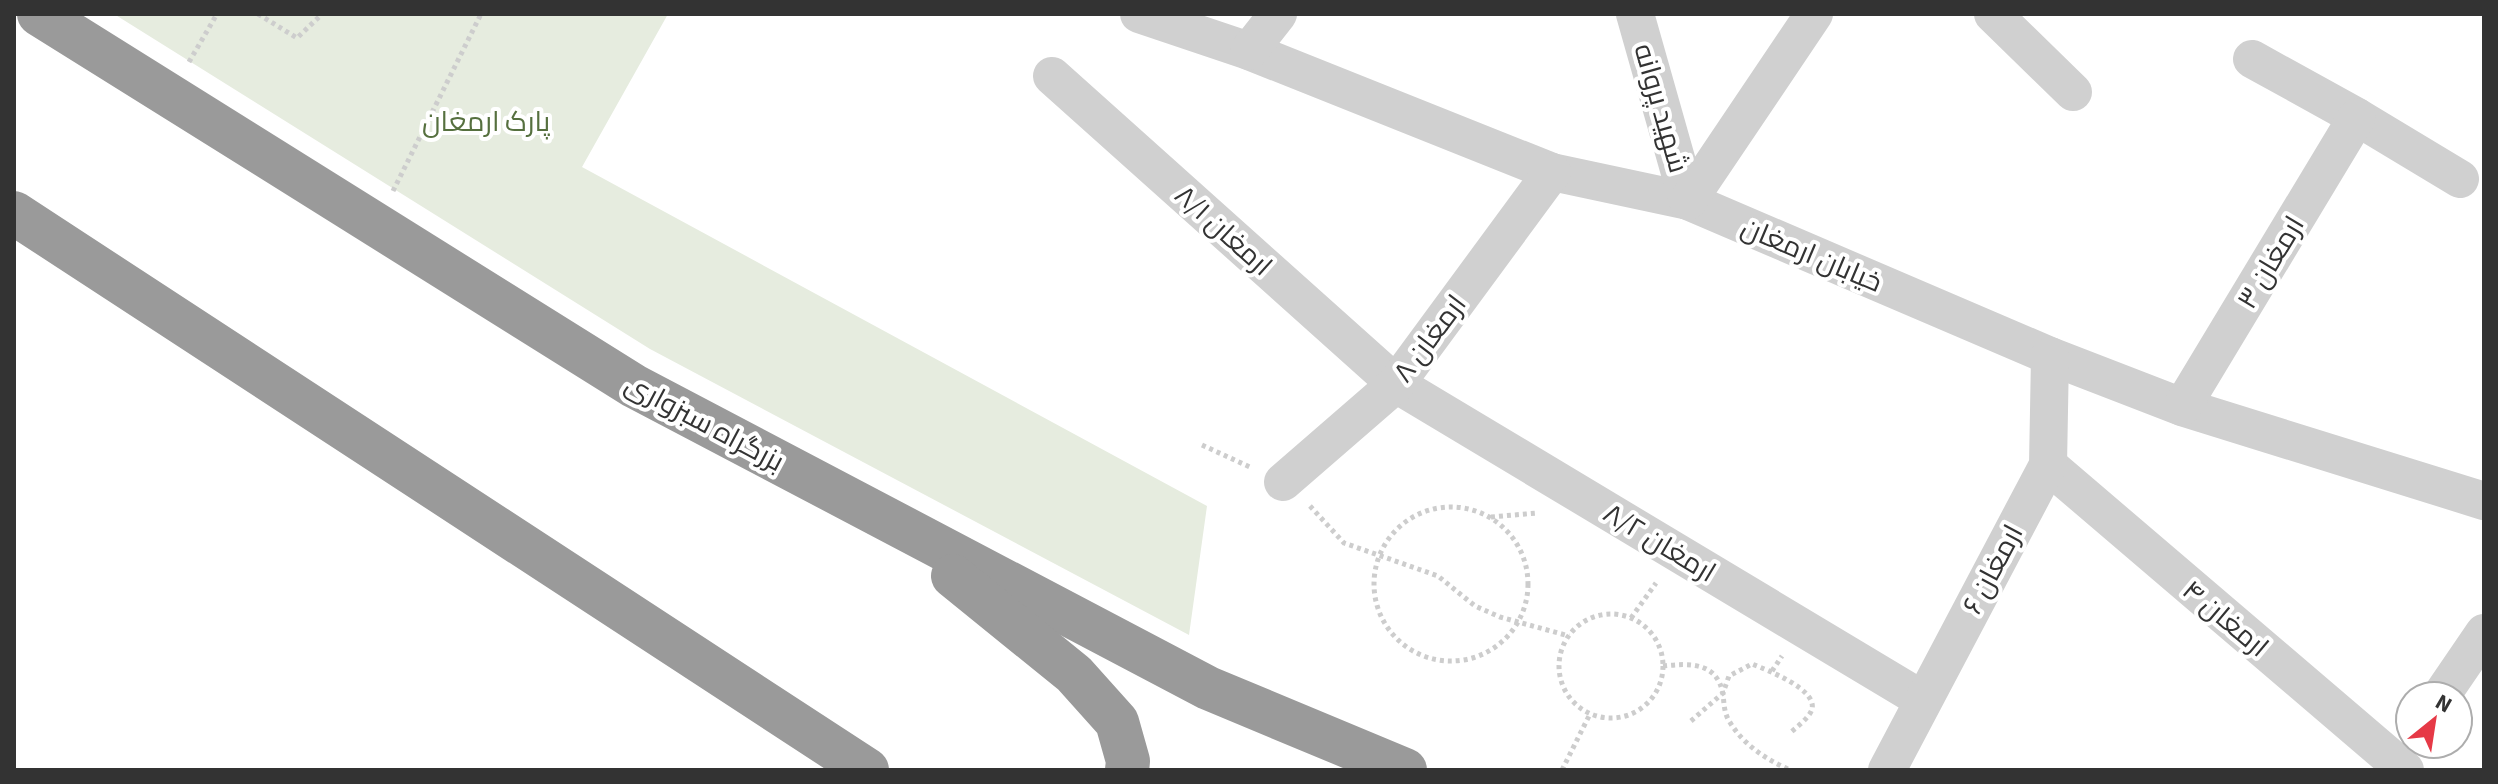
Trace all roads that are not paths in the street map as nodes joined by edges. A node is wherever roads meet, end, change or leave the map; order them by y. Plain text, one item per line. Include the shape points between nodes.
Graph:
1 (39, 14) edge
2 (1139, 14) edge
3 (1278, 14) edge
4 (1635, 14) edge
5 (1814, 14) edge
6 (1993, 14) edge
7 (1249, 51) junction
8 (2252, 59) dead end
9 (1052, 76) dead end
10 (2073, 92) dead end
11 (2357, 117) junction
12 (1552, 172) junction
13 (2460, 179) dead end
14 (1688, 201) junction
15 (14, 213) edge
16 (2050, 356) junction
17 (1396, 384) junction
18 (2182, 407) junction
19 (2048, 465) junction
20 (1283, 482) road end
21 (2484, 501) edge
22 (870, 510) junction
23 (2484, 633) edge
24 (2452, 680) edge
25 (1923, 700) junction
26 (806, 730) junction
27 (2394, 750) edge
28 (867, 770) edge
29 (892, 770) edge
30 (1127, 770) edge
31 (1405, 770) edge
32 (1887, 770) edge

1 - 22 highway, بزرگراه سبزواری via 634,386
2 - 7 street, خیابان ارمغان
3 - 7 street
4 - 14 street, شهید پروانه
5 - 14 street
6 - 10 street
7 - 12 street, خیابان ارمغان
8 - 11 street
9 - 17 street, ارمغان ۸/۱
11 - 13 street
11 - 18 street, ارمغان ۳
12 - 14 street, خیابان ارمغان
12 - 17 street, ارمغان ۸
14 - 16 street, خیابان ارمغان
15 - 26 highway
16 - 18 street, خیابان ارمغان
16 - 19 street, ارمغان ۶
17 - 20 street, ارمغان ۸
17 - 25 street, ارمغان ۸/۲
18 - 21 street, خیابان ارمغان
19 - 25 street, ارمغان ۶
19 - 27 street, ارمغان ۴
22 - 30 highway via 1074,674 1117,722
22 - 31 highway, بزرگراه سبزواری via 1208,688
23 - 24 street
25 - 32 street, ارمغان ۶
26 - 28 highway
26 - 29 highway

